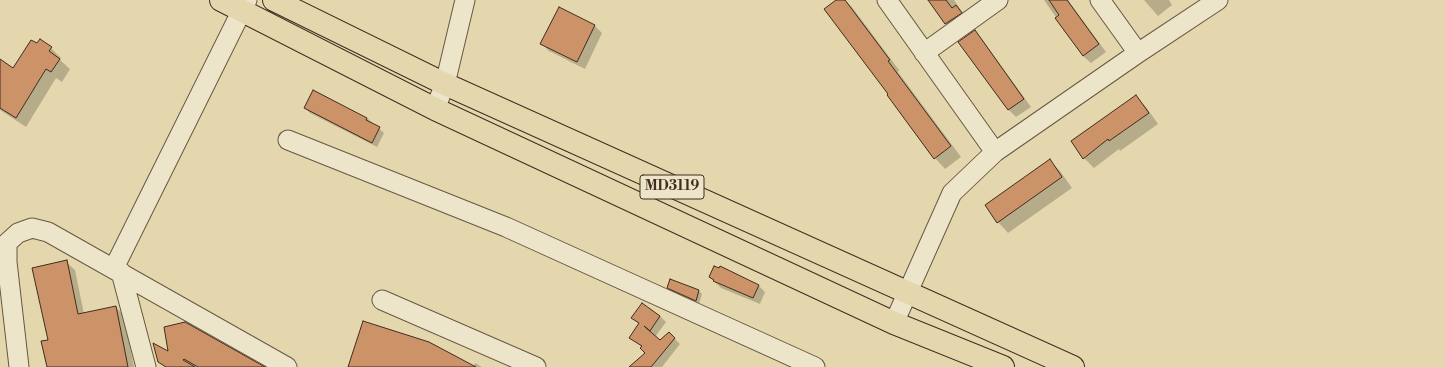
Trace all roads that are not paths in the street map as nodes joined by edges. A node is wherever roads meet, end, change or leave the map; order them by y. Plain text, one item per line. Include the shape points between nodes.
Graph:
1 (221, 0) edge
2 (274, 0) edge
3 (465, 0) edge
4 (887, 0) edge
5 (998, 0) edge
6 (1100, 0) edge
7 (1218, 0) edge
8 (244, 5) edge
9 (924, 53) junction
10 (1138, 53) junction
11 (445, 84) junction
12 (435, 109) junction
13 (288, 140) dead end
14 (996, 152) junction
15 (118, 270) junction
16 (907, 292) junction
17 (382, 300) dead end
18 (894, 323) junction
19 (19, 367) edge
20 (146, 367) edge
21 (287, 367) edge
22 (536, 367) edge
23 (815, 367) edge
24 (1002, 367) edge
25 (1074, 367) edge

1 - 8 main road, MD3119
2 - 11 main road, MD3119
3 - 11 street
4 - 9 street
5 - 9 street
6 - 10 street
7 - 10 street
8 - 12 main road, MD3119
8 - 15 street
9 - 14 street
10 - 14 street
11 - 12 street
11 - 16 main road, MD3119
12 - 18 main road, MD3119
13 - 23 street via 506,227
14 - 16 street via 952,193
15 - 19 street via 48,232 32,228 18,233 7,243
15 - 20 street
15 - 21 street
16 - 18 street
16 - 25 main road, MD3119
17 - 22 street
18 - 24 main road, MD3119

